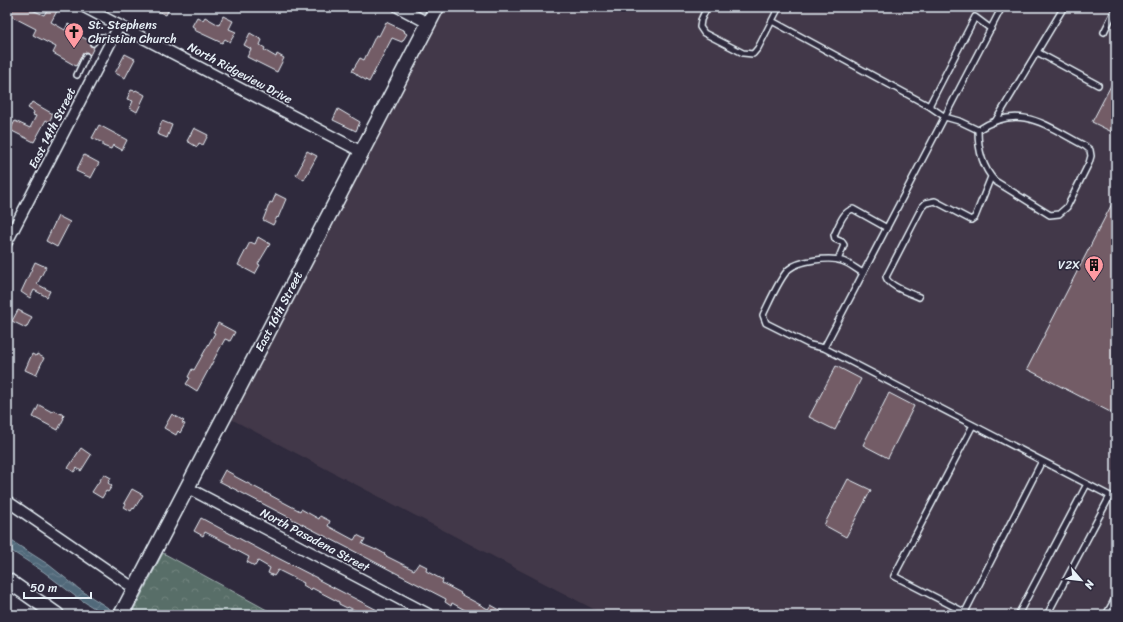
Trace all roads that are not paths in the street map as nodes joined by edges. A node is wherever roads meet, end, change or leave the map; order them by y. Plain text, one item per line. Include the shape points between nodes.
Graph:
1 (84, 7) edge
2 (398, 7) edge
3 (437, 7) edge
4 (707, 7) edge
5 (779, 7) edge
6 (1002, 7) edge
7 (1064, 7) edge
8 (1116, 8) edge
9 (772, 21) junction
10 (428, 23) junction
11 (119, 26) junction
12 (991, 28) junction
13 (1104, 32) dead end
14 (111, 41) junction
15 (93, 43) dead end
16 (1038, 52) junction
17 (86, 56) dead end
18 (77, 75) dead end
19 (1098, 85) dead end
20 (929, 106) junction
21 (945, 117) junction
22 (996, 120) junction
23 (978, 130) junction
24 (362, 152) junction
25 (991, 177) junction
26 (887, 228) junction
27 (7, 242) edge
28 (838, 260) junction
29 (863, 273) junction
30 (918, 297) dead end
31 (824, 348) junction
32 (973, 425) junction
33 (1042, 461) junction
34 (1087, 484) junction
35 (188, 488) junction
36 (1110, 496) junction
37 (1116, 499) edge
38 (7, 501) edge
39 (7, 580) edge
40 (135, 589) junction
41 (1116, 597) edge
42 (124, 609) edge
43 (964, 612) junction
44 (57, 615) edge
45 (430, 615) edge
46 (970, 615) edge
47 (1018, 615) edge
48 (1047, 615) edge
49 (1106, 615) edge

1 - 11 street, North Ridgeview Drive
2 - 10 street
3 - 10 street, East 16th Street
4 - 9 lane via 700,27 704,33 744,53 753,54
5 - 9 lane
6 - 12 lane
7 - 16 lane
8 - 13 lane
9 - 20 lane
10 - 24 street, East 16th Street
11 - 14 street, East 14th Street
11 - 24 street, North Ridgeview Drive
12 - 20 lane via 975,17
12 - 21 lane
14 - 15 lane via 98,37
14 - 27 street, East 14th Street
16 - 19 lane
16 - 22 lane
17 - 18 lane
20 - 21 lane
21 - 23 lane
21 - 26 lane
22 - 23 lane
22 - 25 lane via 1015,116 1033,119 1085,146 1090,150 1091,156 1068,207 1059,214 1050,215 995,182
23 - 25 lane via 981,158
24 - 35 street, East 16th Street
25 - 30 lane via 972,220 935,201 922,207 886,277 887,281
26 - 28 lane via 853,209 849,210 834,235 835,239 844,245
26 - 29 lane
28 - 29 lane
28 - 31 lane via 817,260 795,265 788,270 763,314 766,323 810,345
29 - 31 lane
31 - 32 lane
32 - 33 lane
32 - 43 lane via 894,576
33 - 34 lane
33 - 43 lane
34 - 36 lane
34 - 47 lane
35 - 40 street, East 16th Street
35 - 45 street, North Pasadena Street
36 - 37 lane
36 - 48 lane
38 - 40 street
39 - 44 street
40 - 42 street, East 16th Street
41 - 49 lane
43 - 46 lane

